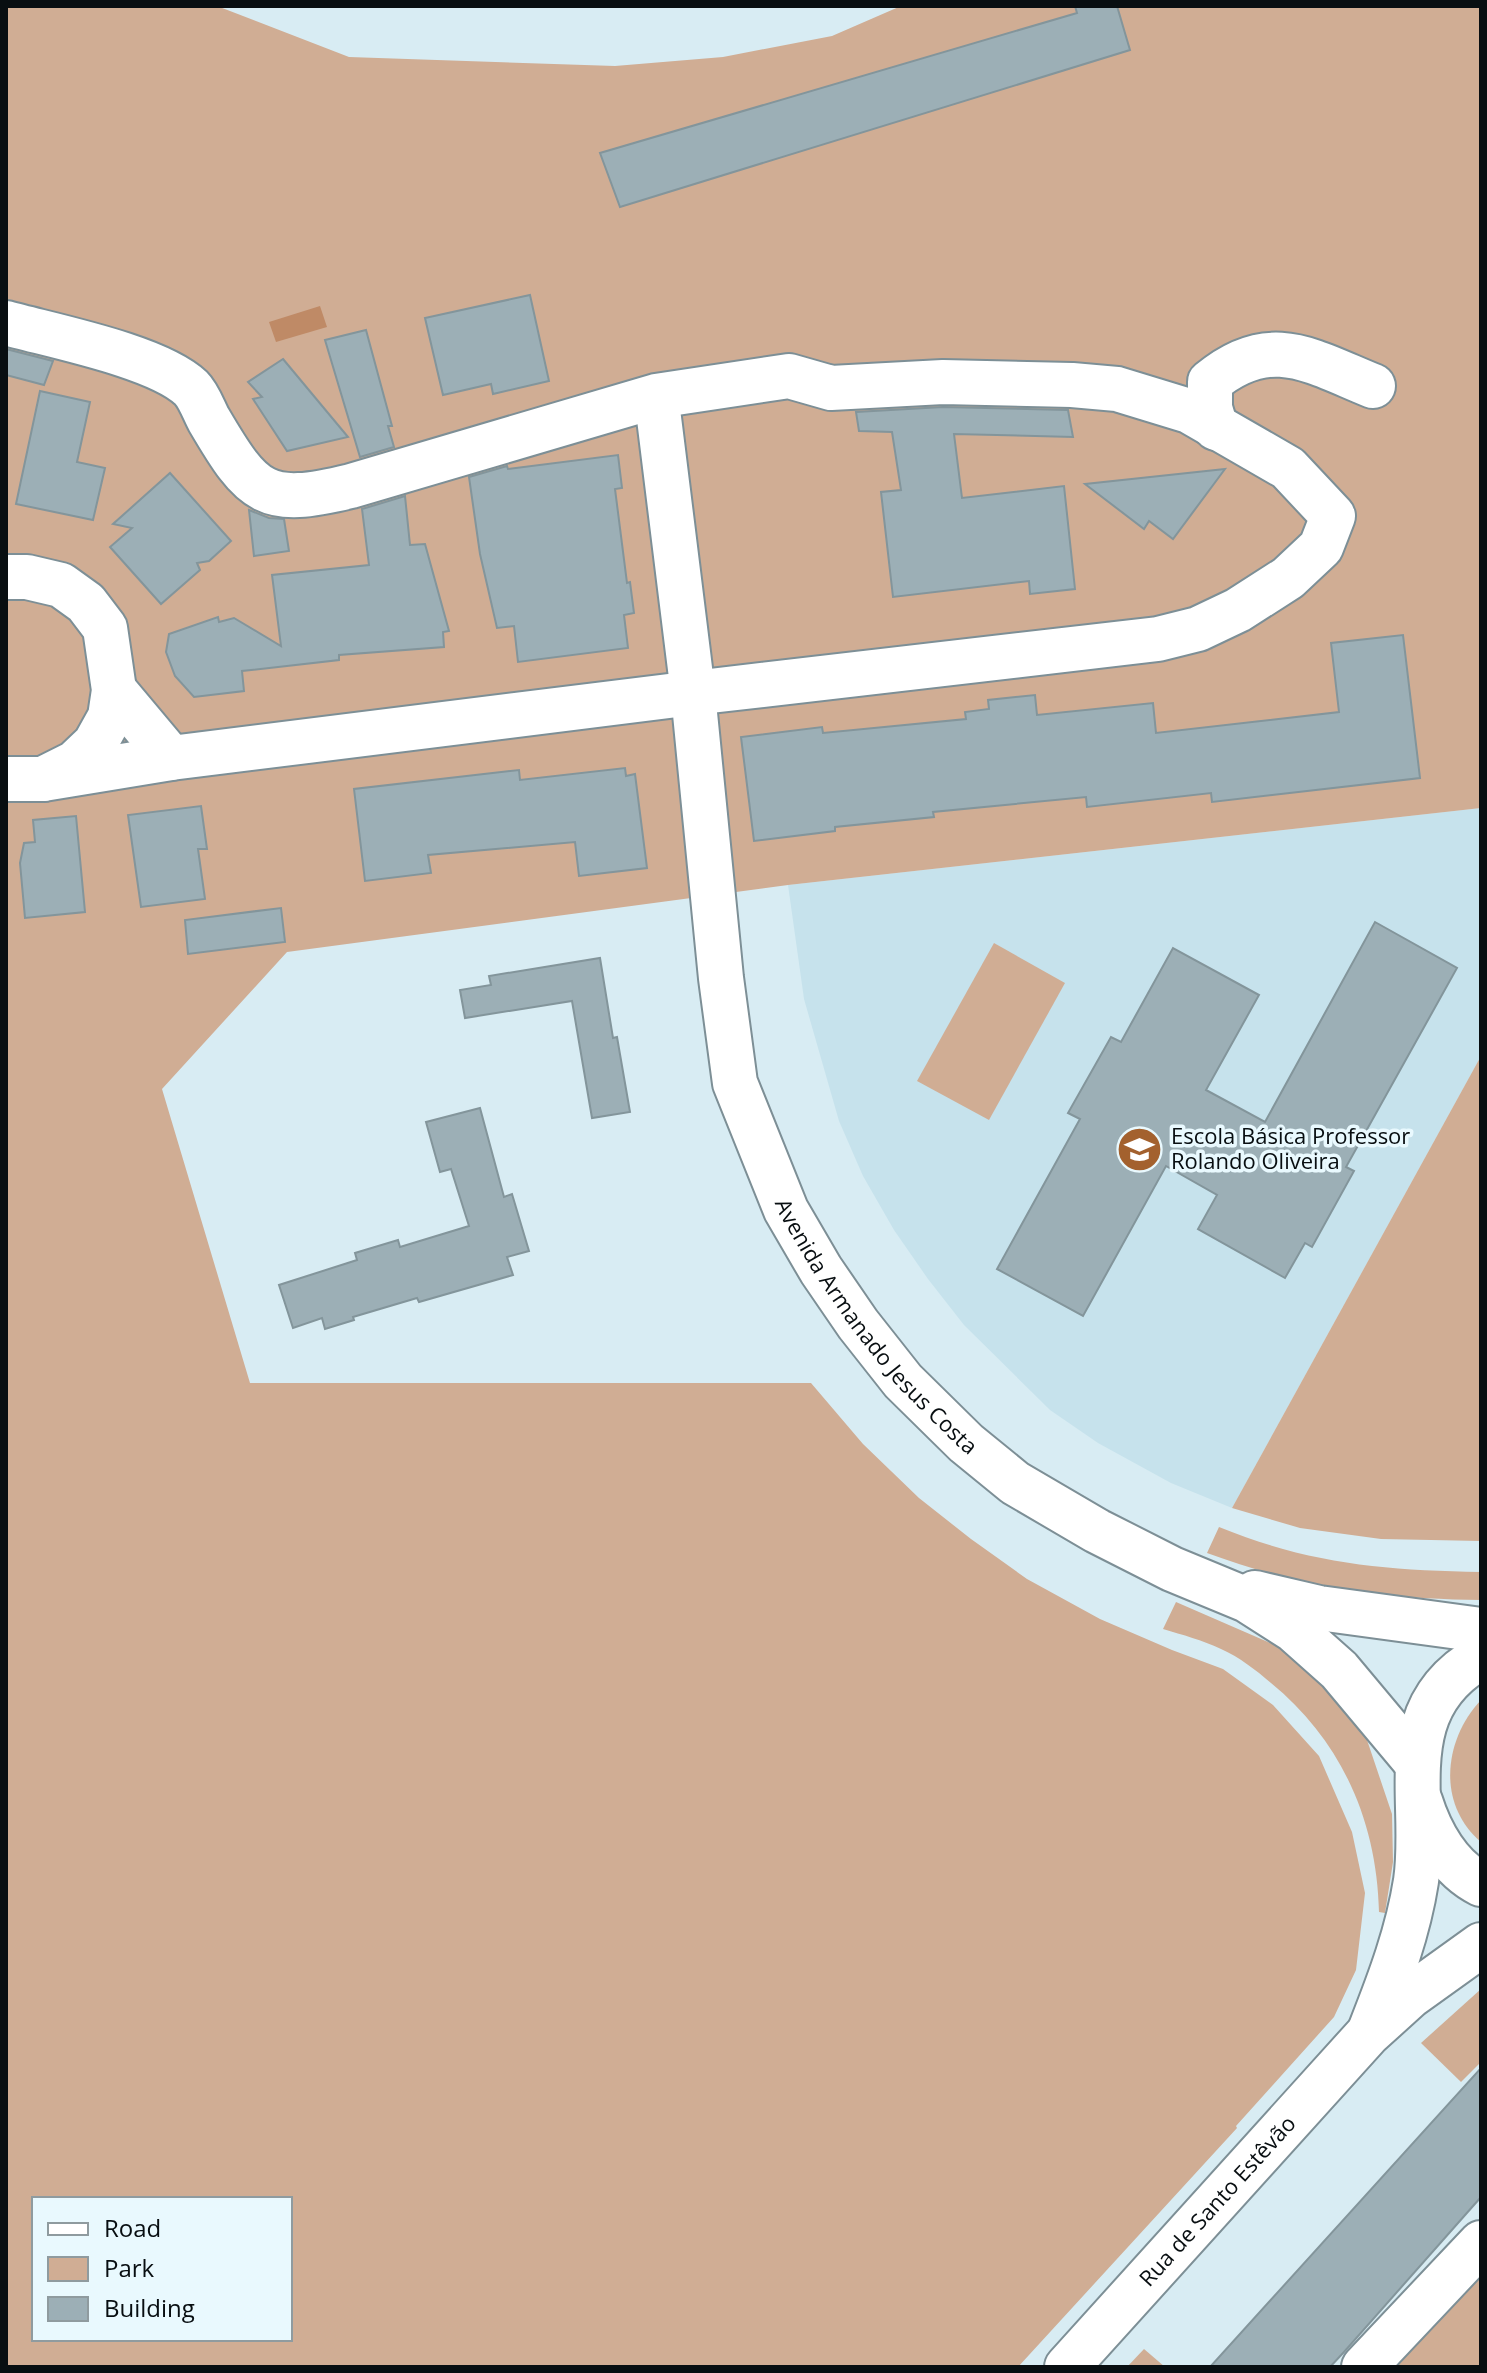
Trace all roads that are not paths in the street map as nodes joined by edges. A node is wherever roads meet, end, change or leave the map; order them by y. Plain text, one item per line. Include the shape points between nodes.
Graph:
1 (6, 323) edge
2 (1373, 386) dead end
3 (658, 410) dead end
4 (1216, 428) junction
5 (6, 577) edge
6 (114, 690) junction
7 (693, 693) junction
8 (171, 758) junction
9 (25, 779) edge
10 (1172, 1569) junction
11 (1481, 1630) edge
12 (1481, 1657) edge
13 (1417, 1778) junction
14 (1481, 1884) edge
15 (1481, 1945) edge
16 (1368, 2034) junction
17 (1481, 2243) edge
18 (1067, 2367) edge
19 (1364, 2367) edge

1 - 4 street via 113,352 166,372 193,389 256,486 280,496 311,496 351,486 656,396 789,376 831,388 943,382 1117,389 1189,411
2 - 4 street via 1297,355 1259,356 1241,361 1210,382
3 - 7 street, Avenida Armanado Jesus Costa
4 - 7 street via 1288,468 1333,516 1321,547 1288,578 1238,610 1198,629 1158,639
5 - 6 street via 61,585 86,603 105,628
6 - 8 street
6 - 9 street via 110,717 95,744 75,763
7 - 8 street
7 - 10 street, Avenida Armanado Jesus Costa via 735,1083 786,1210 858,1324 903,1381 966,1443 1015,1483
8 - 9 street
10 - 11 street, Avenida Armanado Jesus Costa via 1319,1608
10 - 13 street, Avenida Armanado Jesus Costa via 1247,1600 1294,1630 1339,1670
12 - 13 street via 1440,1695 1421,1732
13 - 14 street, Avenida Armanado Jesus Costa via 1428,1824 1444,1852
13 - 16 street via 1417,1877 1407,1927
15 - 16 street, Rua de Santo Estêvão
16 - 18 street, Rua de Santo Estêvão
17 - 19 street

